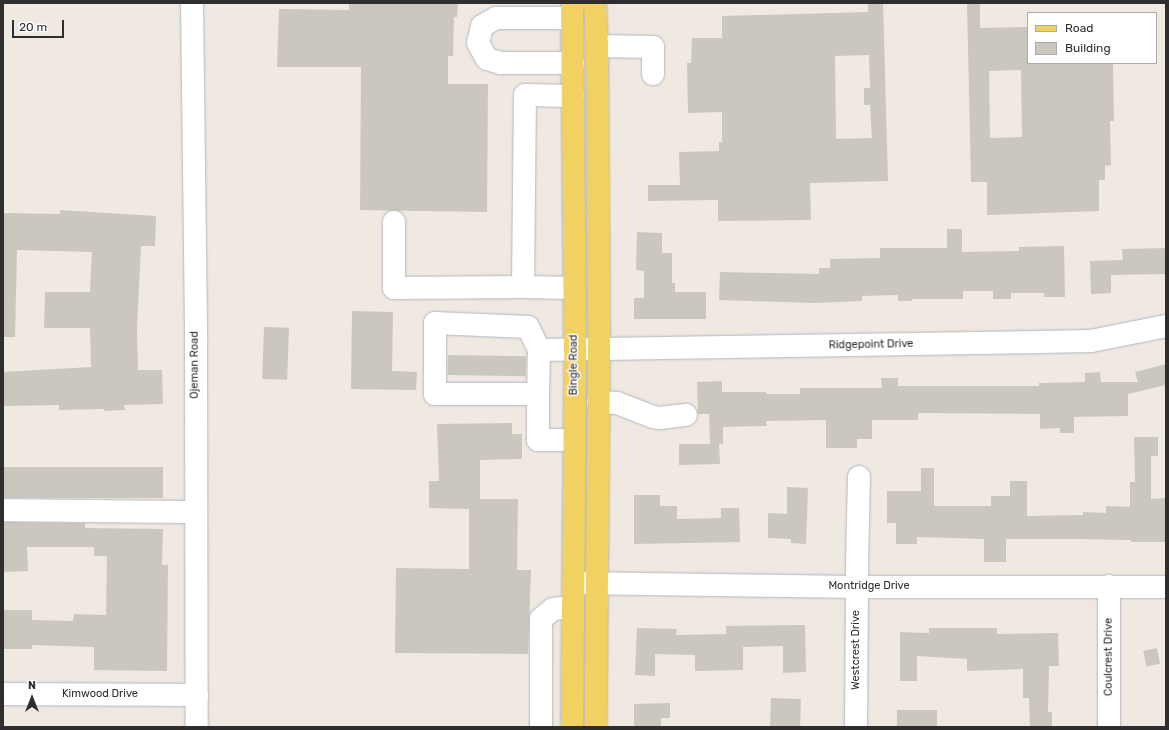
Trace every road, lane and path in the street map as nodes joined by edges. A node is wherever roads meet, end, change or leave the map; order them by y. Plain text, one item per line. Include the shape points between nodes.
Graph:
1 (192, 3) edge
2 (595, 3) edge
3 (573, 11) edge
4 (597, 46) junction
5 (653, 74) dead end
6 (573, 80) junction
7 (597, 82) junction
8 (394, 222) dead end
9 (523, 287) junction
10 (574, 288) junction
11 (1166, 326) edge
12 (575, 349) junction
13 (599, 349) junction
14 (539, 350) junction
15 (538, 394) junction
16 (598, 402) junction
17 (686, 415) dead end
18 (574, 440) junction
19 (859, 477) dead end
20 (3, 510) edge
21 (196, 512) junction
22 (573, 583) junction
23 (597, 583) junction
24 (1109, 586) junction
25 (857, 587) junction
26 (1166, 587) edge
27 (572, 607) junction
28 (3, 694) edge
29 (197, 695) junction
30 (197, 727) edge
31 (541, 727) edge
32 (572, 727) edge
33 (596, 727) edge
34 (856, 727) edge
35 (1109, 727) edge

1 - 21 street, Ojeman Road
2 - 4 main road
3 - 6 main road, Bingle Road
3 - 6 street via 496,18 482,26 478,43 487,59
4 - 5 street via 653,47
4 - 7 main road
6 - 7 main road
6 - 9 street via 525,95
6 - 10 main road, Bingle Road
7 - 13 main road
8 - 9 street via 394,288
9 - 10 street
10 - 12 main road, Bingle Road
11 - 13 street, Ridgepoint Drive via 1091,341
12 - 13 street, Ridgepoint Drive
12 - 14 street, Ridgepoint Drive
12 - 18 main road, Bingle Road
13 - 16 main road
14 - 15 street
14 - 15 street via 528,327 444,323 435,394
15 - 18 street via 538,440
16 - 17 street via 617,403 660,418
16 - 23 main road
18 - 22 main road, Bingle Road
19 - 25 street, Westcrest Drive
20 - 21 street
21 - 29 street, Ojeman Road
22 - 23 street, Montridge Drive
22 - 27 main road, Bingle Road
23 - 25 street, Montridge Drive
23 - 33 main road
24 - 25 street, Montridge Drive
24 - 26 street, Montridge Drive
24 - 35 street, Coulcrest Drive
25 - 34 street, Westcrest Drive
27 - 31 street via 553,609 541,619
27 - 32 main road, Bingle Road
28 - 29 street, Kimwood Drive
29 - 30 street, Ojeman Road

